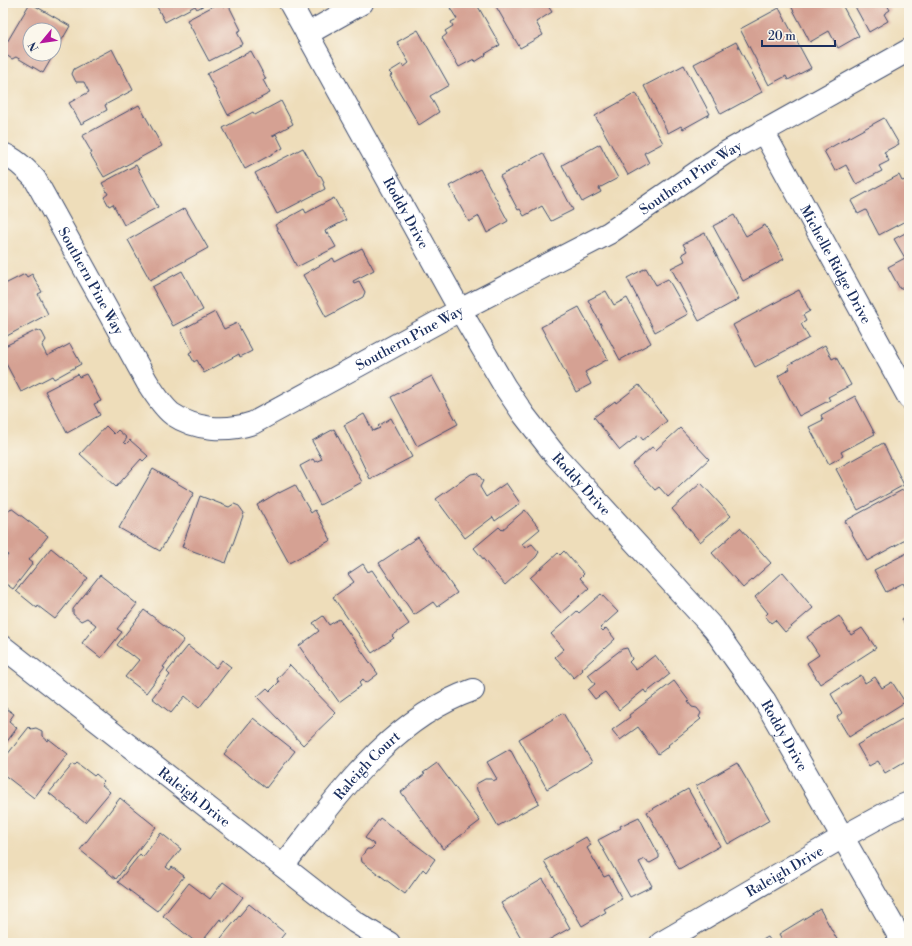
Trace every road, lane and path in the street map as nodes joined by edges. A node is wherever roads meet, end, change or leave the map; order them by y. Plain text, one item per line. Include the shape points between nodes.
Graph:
1 (290, 3) edge
2 (362, 3) edge
3 (307, 34) junction
4 (909, 50) edge
5 (763, 131) junction
6 (3, 154) edge
7 (460, 310) junction
8 (909, 398) edge
9 (3, 647) edge
10 (473, 690) dead end
11 (909, 803) edge
12 (843, 837) junction
13 (283, 866) junction
14 (389, 943) edge
15 (661, 943) edge
16 (903, 943) edge

1 - 3 street, Roddy Drive
2 - 3 street
3 - 7 street, Roddy Drive
4 - 5 street, Southern Pine Way
5 - 7 street, Southern Pine Way via 725,153 609,233
5 - 8 street, Michelle Ridge Drive
6 - 7 street, Southern Pine Way via 25,168 35,179 147,382 172,414 188,422 222,429 253,424
7 - 12 street, Roddy Drive via 506,387 556,456 690,601 732,653 765,701
9 - 13 street, Raleigh Drive
10 - 13 street, Raleigh Court via 429,711 387,744 347,786
11 - 12 street, Raleigh Drive
12 - 15 street, Raleigh Drive
12 - 16 street, Roddy Drive
13 - 14 street, Raleigh Drive via 355,922

